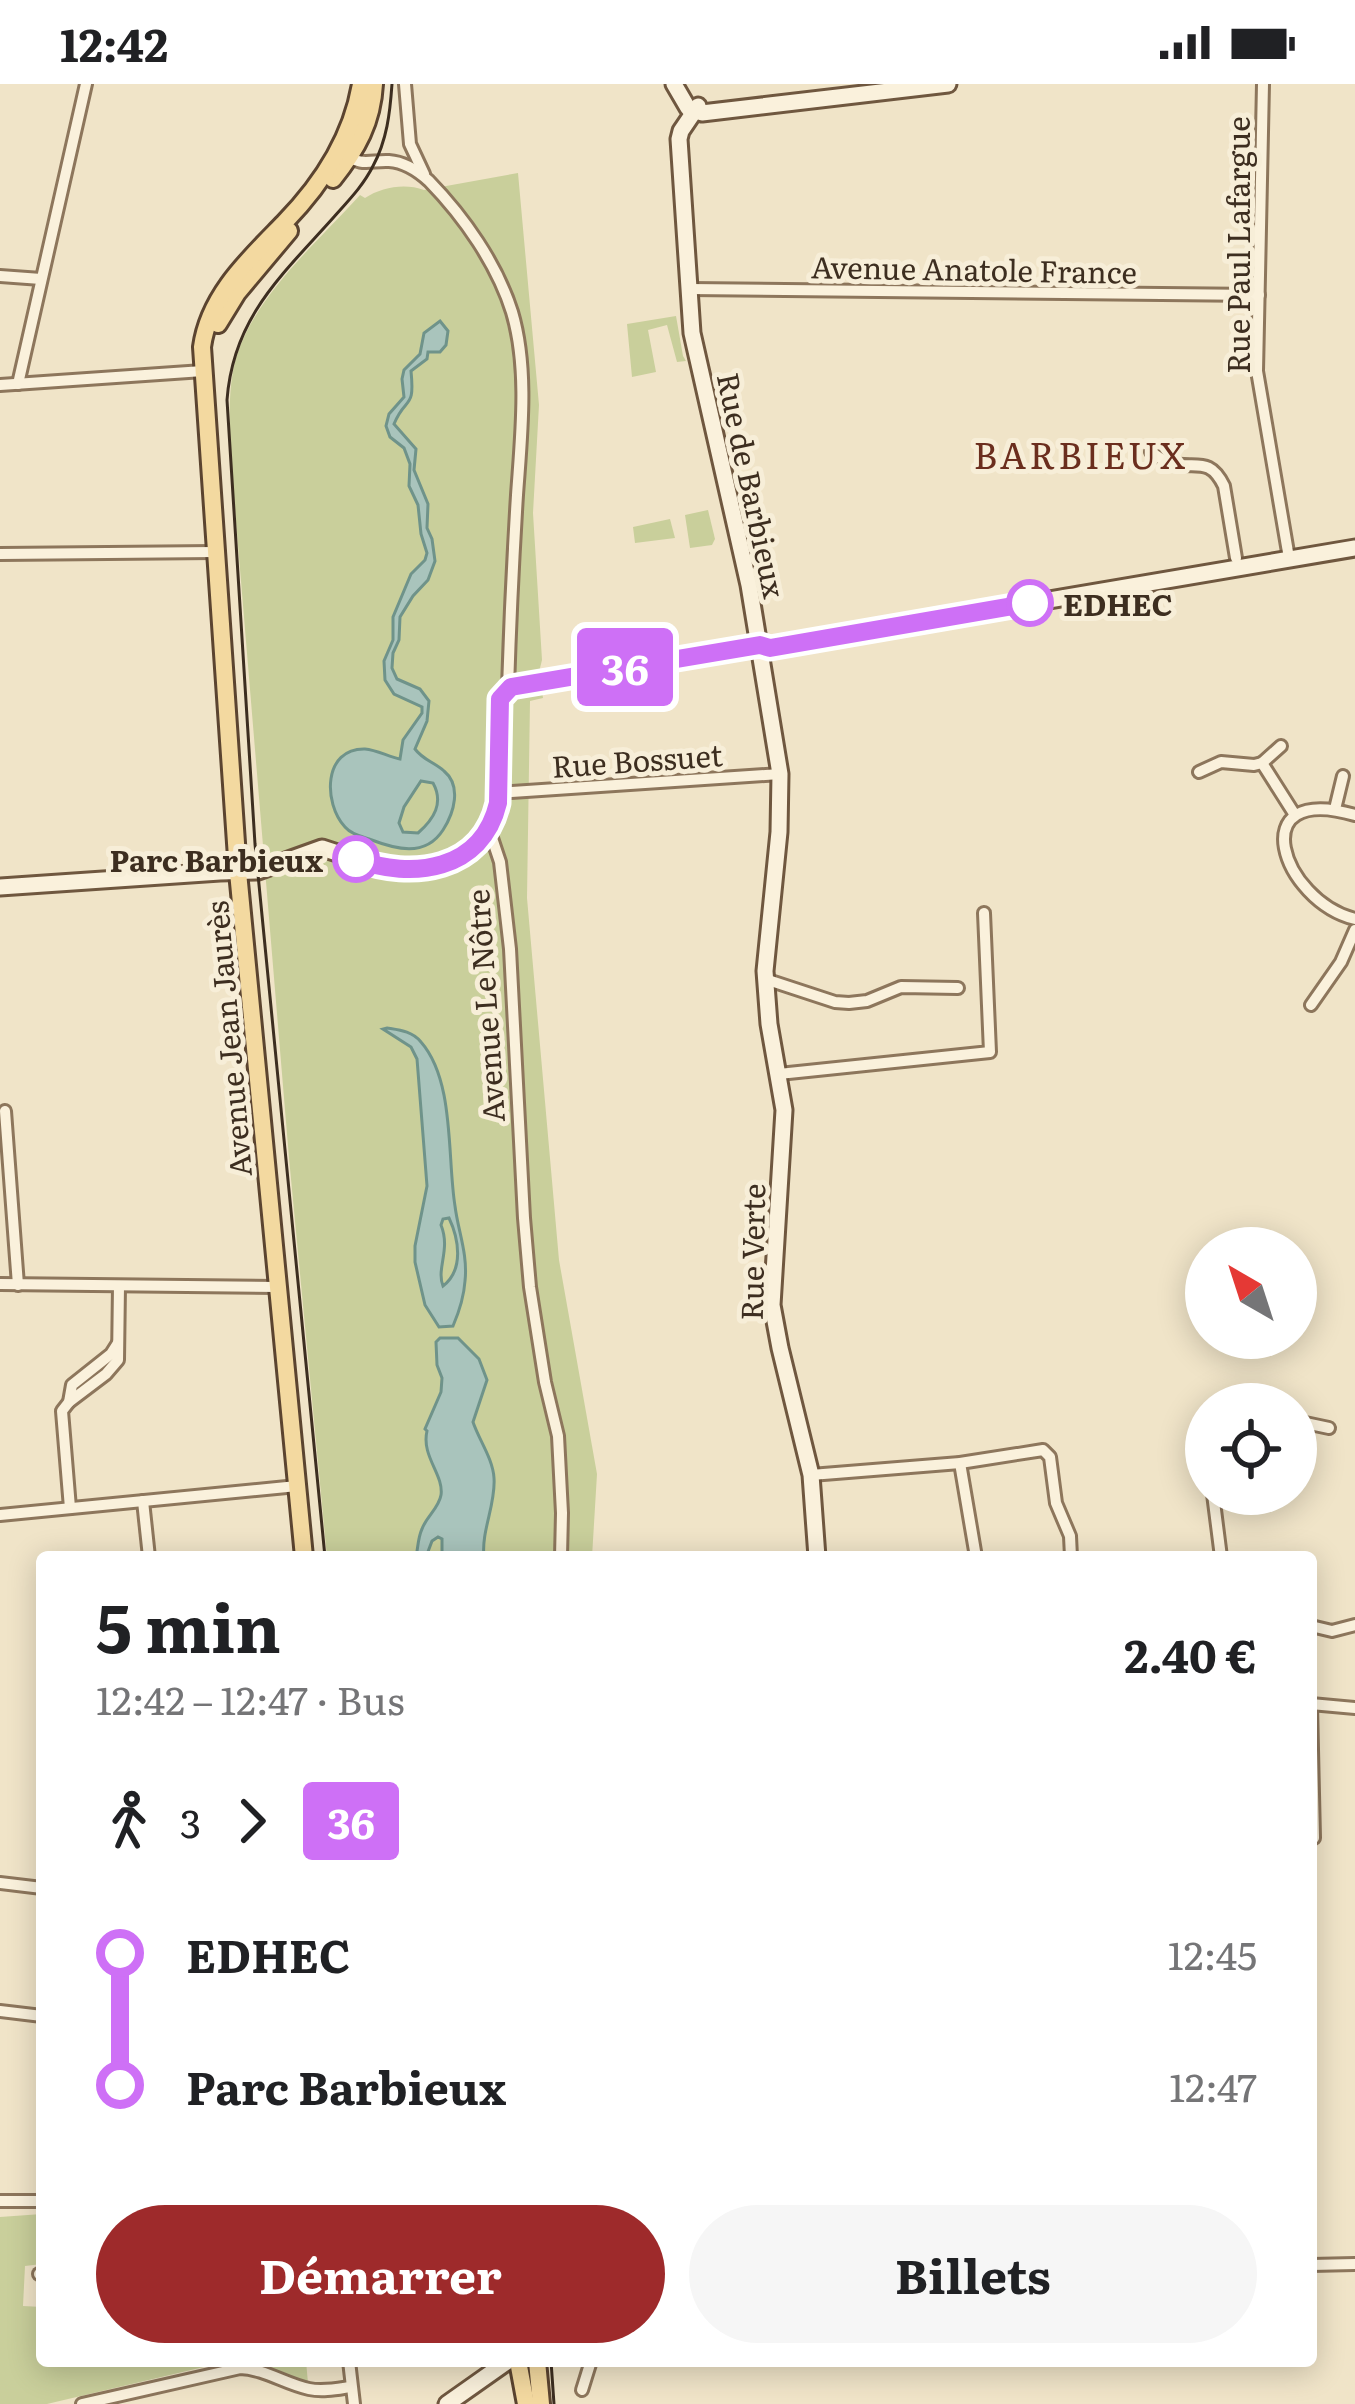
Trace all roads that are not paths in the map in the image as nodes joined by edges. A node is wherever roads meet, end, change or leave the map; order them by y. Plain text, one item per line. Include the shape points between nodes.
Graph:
1 (86, 84) edge
2 (362, 84) edge
3 (374, 84) edge
4 (405, 84) edge
5 (674, 84) edge
6 (887, 84) edge
7 (949, 84) edge
8 (1262, 84) edge
9 (692, 106) junction
10 (345, 154) junction
11 (425, 177) junction
12 (0, 276) edge
13 (41, 279) junction
14 (688, 289) junction
15 (1259, 295) junction
16 (203, 371) junction
17 (18, 384) junction
18 (0, 385) edge
19 (1151, 452) dead end
20 (1355, 537) edge
21 (1355, 548) edge
22 (215, 552) junction
23 (1288, 553) junction
24 (0, 554) edge
25 (1236, 557) junction
26 (760, 645) junction
27 (508, 688) junction
28 (1281, 746) dead end
29 (1262, 763) junction
30 (1199, 772) dead end
31 (780, 774) junction
32 (1343, 776) dead end
33 (498, 794) junction
34 (1335, 809) junction
35 (1295, 815) junction
36 (1355, 815) edge
37 (489, 829) junction
38 (238, 872) junction
39 (0, 887) edge
40 (984, 913) dead end
41 (1355, 920) edge
42 (1355, 930) edge
43 (766, 945) joint
44 (765, 979) junction
45 (958, 988) dead end
46 (1311, 1005) dead end
47 (779, 1074) junction
48 (5, 1111) dead end
49 (0, 1284) edge
50 (18, 1285) junction
51 (119, 1286) junction
52 (277, 1287) junction
53 (1317, 1425) edge
54 (1329, 1428) dead end
55 (960, 1462) junction
56 (811, 1475) junction
57 (297, 1486) junction
58 (143, 1501) junction
59 (70, 1508) junction
60 (0, 1515) edge
61 (1216, 1515) edge
62 (148, 1551) edge
63 (303, 1551) edge
64 (561, 1551) edge
65 (817, 1551) edge
66 (975, 1551) edge
67 (1071, 1551) edge
68 (1220, 1551) edge
69 (1355, 1625) edge
70 (1317, 1627) edge
71 (1317, 1705) edge
72 (1355, 1708) edge
73 (0, 1883) edge
74 (36, 1887) edge
75 (0, 2012) edge
76 (36, 2015) edge
77 (0, 2200) edge
78 (36, 2200) edge
79 (1355, 2264) edge
80 (1317, 2265) edge
81 (349, 2367) edge
82 (499, 2367) edge
83 (519, 2367) edge
84 (538, 2367) edge
85 (589, 2367) edge
86 (350, 2387) junction
87 (582, 2390) dead end
88 (82, 2404) edge
89 (354, 2404) edge
90 (447, 2404) edge
91 (526, 2404) edge
92 (541, 2404) edge

1 - 13 street
2 - 10 main road
3 - 10 main road via 361,139
4 - 11 street via 410,144
5 - 9 main road
6 - 9 main road
7 - 9 main road via 708,113
8 - 15 street, Rue Paul Lafargue
9 - 14 main road, Rue de Barbieux via 679,139
10 - 11 street via 360,163 393,161
10 - 16 main road, Avenue Jean Jaurès via 217,301 203,338
11 - 27 street, Avenue Le Nôtre via 494,271 517,335
12 - 13 street
13 - 17 street
14 - 15 street, Avenue Anatole France
14 - 26 main road, Rue de Barbieux
15 - 23 street, Rue Paul Lafargue via 1258,378
16 - 17 street
16 - 22 main road, Avenue Jean Jaurès
17 - 18 street
19 - 25 street via 1220,476
20 - 23 main road
21 - 23 main road
22 - 24 street
22 - 38 main road, Avenue Jean Jaurès
23 - 25 main road
23 - 26 main road
25 - 26 main road
26 - 27 main road
26 - 31 main road, Rue de Barbieux
27 - 33 main road, Avenue Le Nôtre via 500,699
28 - 29 street
29 - 30 street via 1222,762
29 - 35 street
31 - 33 street, Rue Bossuet
31 - 43 main road, Rue de Barbieux
32 - 34 street
33 - 37 main road, Avenue Le Nôtre
34 - 35 street
34 - 36 street
35 - 41 street via 1283,841 1289,865 1320,904
37 - 38 main road via 461,856 427,868 383,868 322,848 264,871
37 - 64 street, Avenue Le Nôtre via 510,949 524,1218 558,1436
38 - 39 main road
38 - 52 main road, Avenue Jean Jaurès
40 - 47 street via 990,1052
42 - 46 street
43 - 44 main road, Rue Verte
44 - 45 street via 849,1004 901,986
44 - 47 main road, Rue Verte
47 - 56 main road, Rue Verte via 772,1305
48 - 50 street
49 - 50 street
50 - 51 street
51 - 52 street
51 - 59 street via 116,1364 61,1415
52 - 57 main road, Avenue Jean Jaurès
53 - 54 street
55 - 56 street
55 - 66 street
55 - 67 street via 1043,1450
56 - 65 main road, Rue Verte
57 - 58 street
57 - 63 main road, Avenue Jean Jaurès
58 - 59 street
58 - 62 street
59 - 60 street
61 - 68 street
69 - 70 street
71 - 72 street
73 - 74 street
75 - 76 street
77 - 78 street
79 - 80 street
81 - 86 street
82 - 90 main road
83 - 91 main road
84 - 92 main road
85 - 87 street
86 - 88 street via 312,2389 240,2368
86 - 89 street

